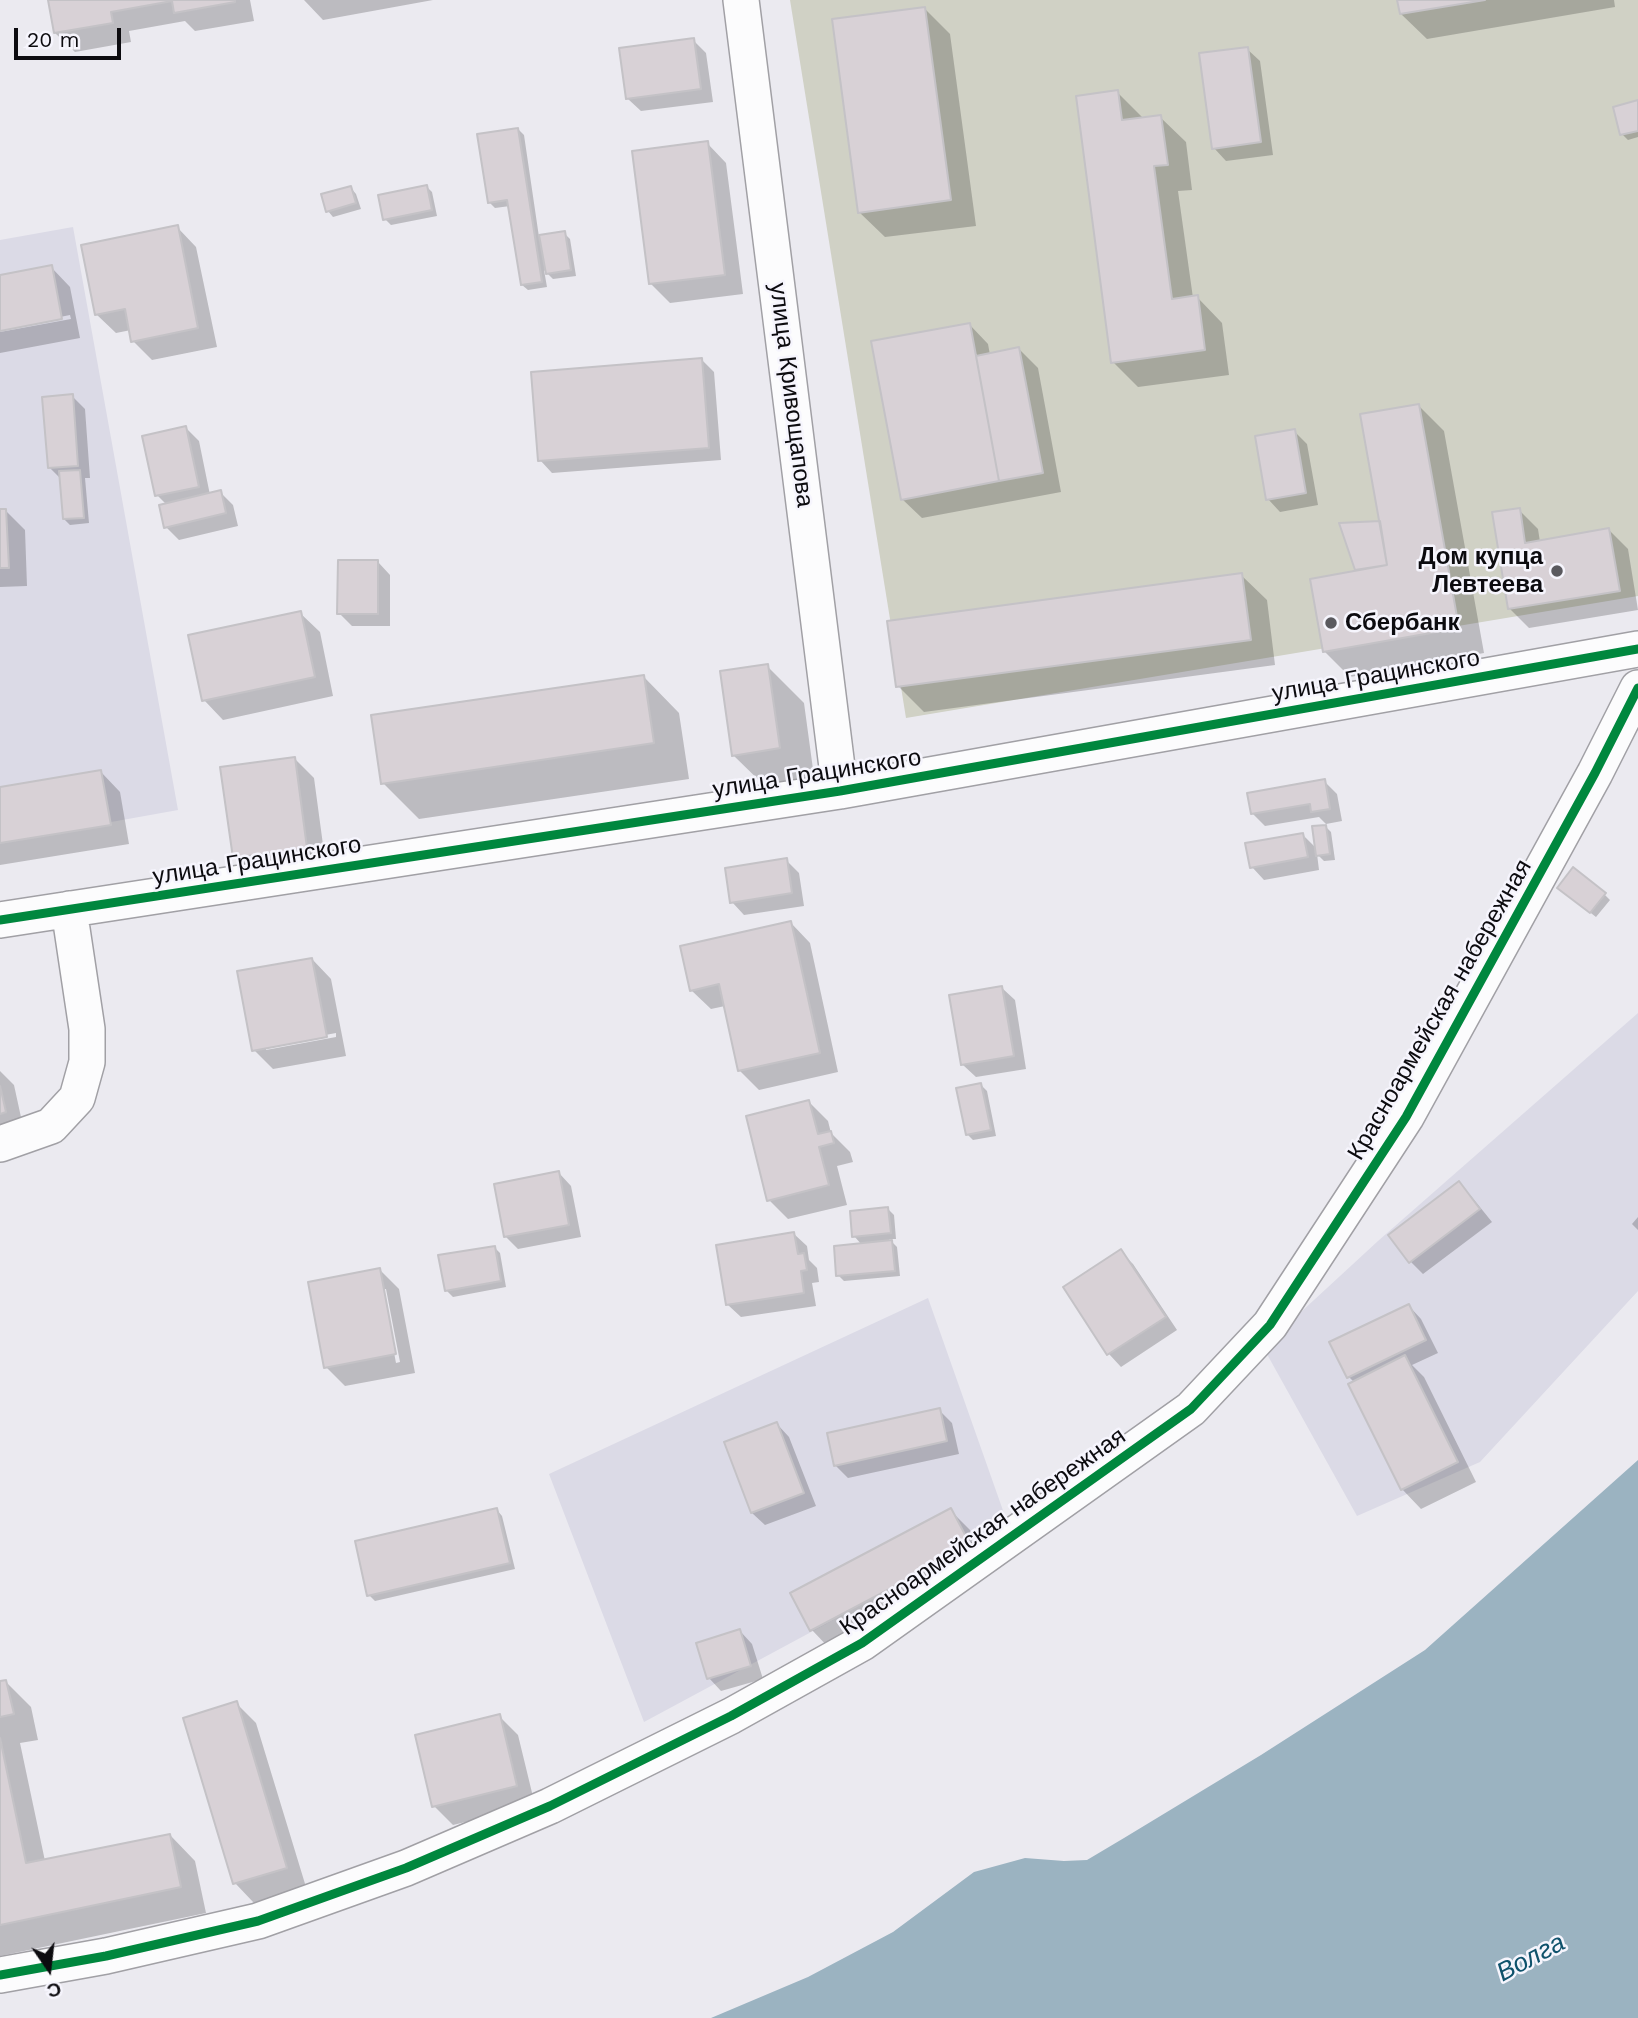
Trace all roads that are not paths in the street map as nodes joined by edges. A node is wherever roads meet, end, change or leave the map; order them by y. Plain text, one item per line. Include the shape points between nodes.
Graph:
1 (741, 0) edge
2 (1638, 649) edge
3 (1638, 688) edge
4 (840, 791) junction
5 (69, 909) junction
6 (0, 920) edge
7 (0, 1144) edge
8 (0, 1975) edge

1 - 4 street, улица Кривощапова
2 - 4 street, улица Грацинского
3 - 8 street, Красноармейская набережная via 1406,1117 1270,1325 1191,1409 862,1643 732,1716 550,1807 406,1868 258,1921
4 - 5 street, улица Грацинского
5 - 6 street, улица Грацинского
5 - 7 street via 87,1029 87,1062 77,1098 51,1126

